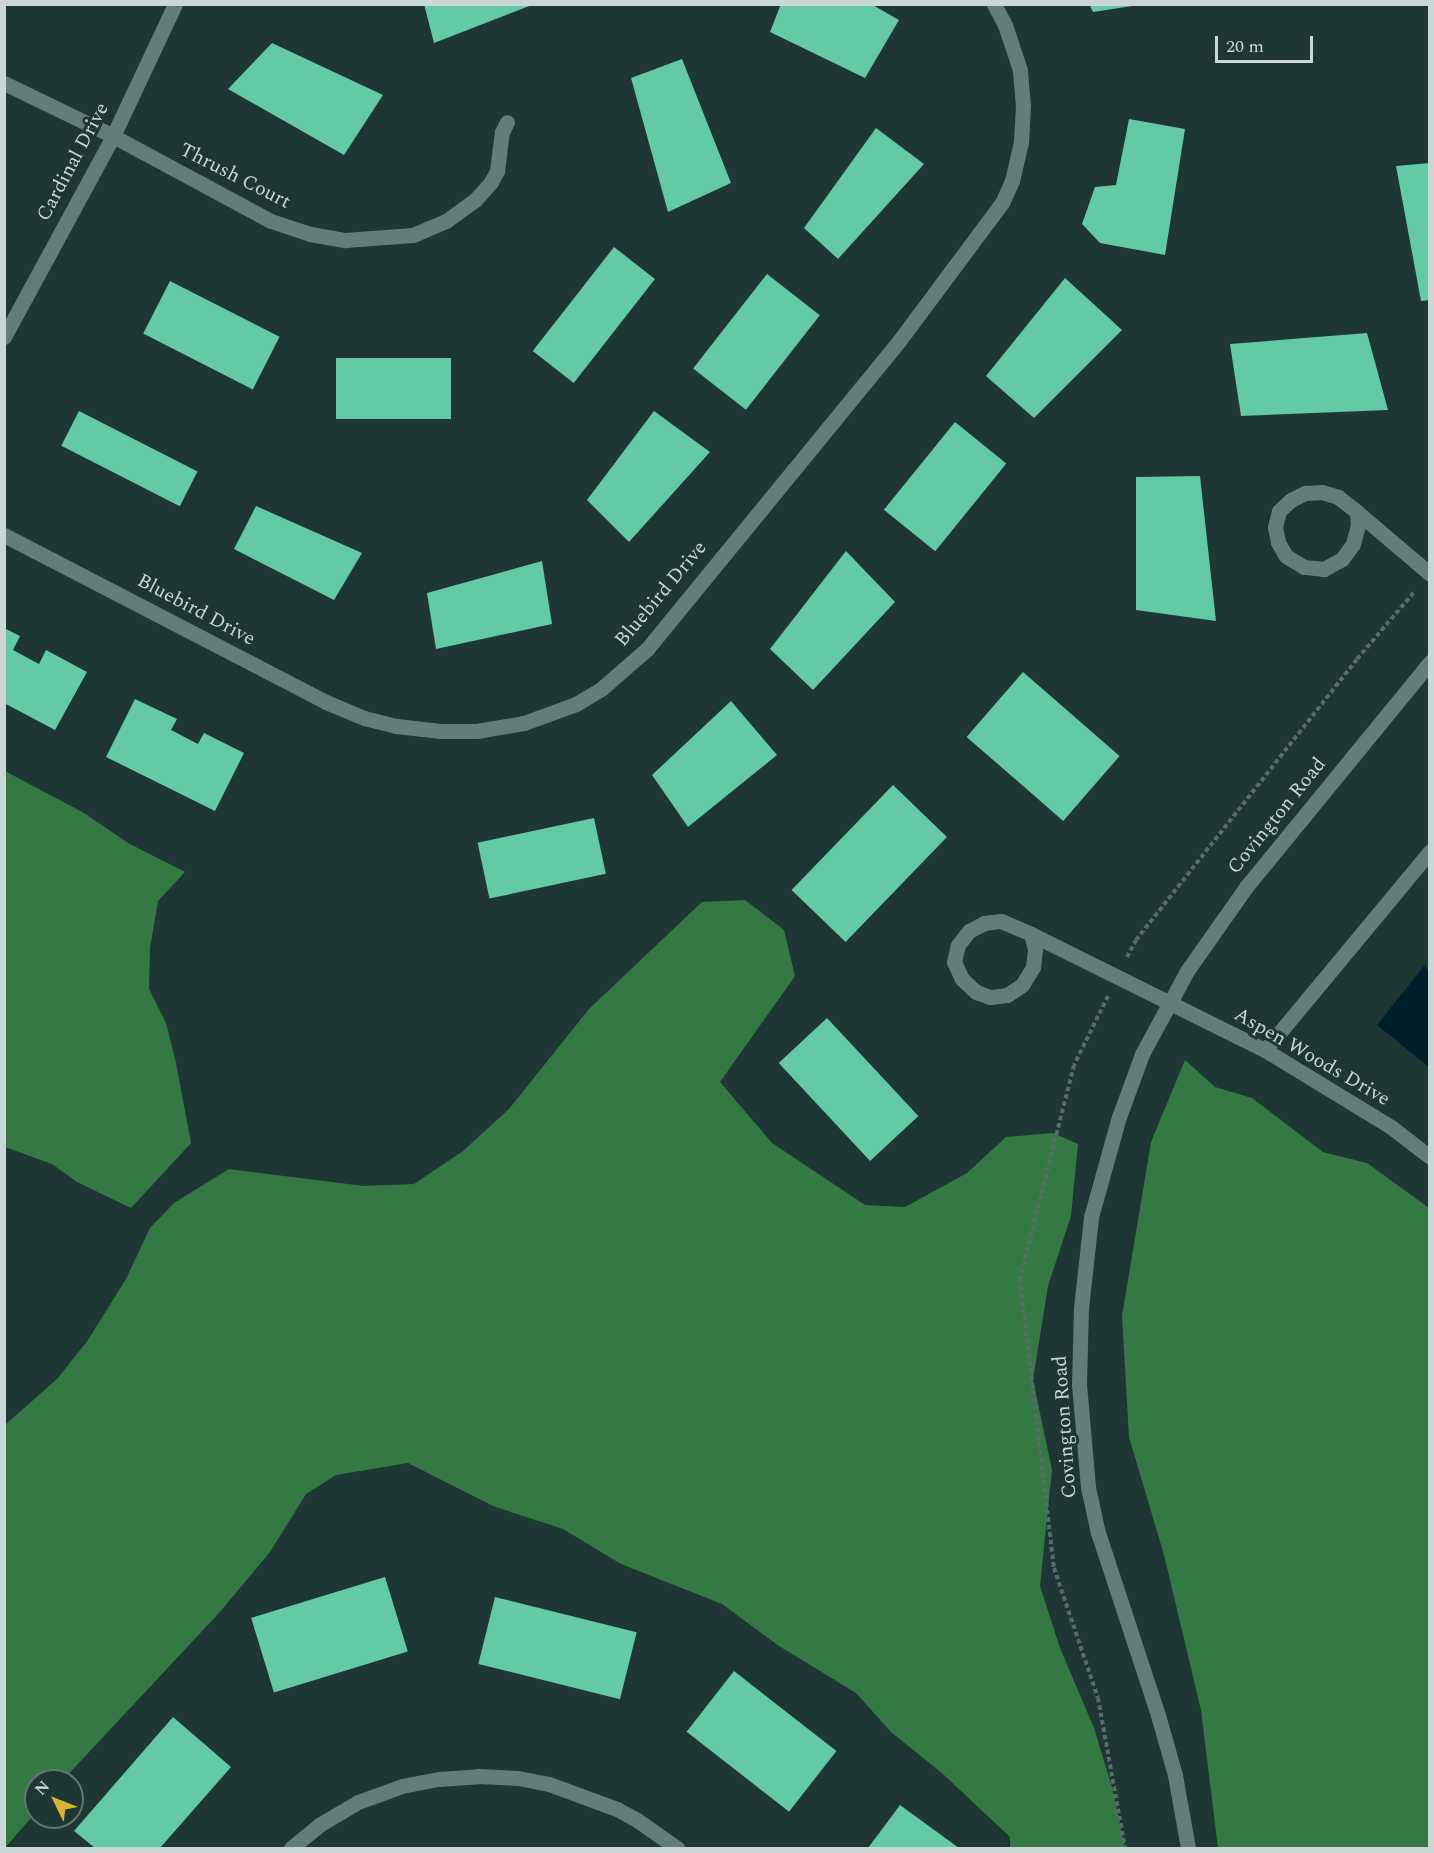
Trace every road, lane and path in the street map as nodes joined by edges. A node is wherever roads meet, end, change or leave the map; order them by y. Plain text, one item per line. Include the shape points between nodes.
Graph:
1 (175, 4) edge
2 (994, 4) edge
3 (4, 83) edge
4 (507, 122) dead end
5 (113, 136) junction
6 (4, 338) edge
7 (1357, 512) junction
8 (4, 535) edge
9 (1430, 574) edge
10 (1430, 662) edge
11 (1430, 851) edge
12 (1031, 934) junction
13 (1118, 977) junction
14 (1168, 1003) junction
15 (1265, 1050) junction
16 (1430, 1157) edge
17 (291, 1848) edge
18 (677, 1848) edge
19 (1125, 1848) edge
20 (1188, 1848) edge

1 - 5 street, Cardinal Drive
2 - 8 street, Bluebird Drive via 1020,70 1023,106 1021,143 1002,203 906,332 647,649 601,689 576,704 525,723 477,731 396,726 364,718
3 - 5 street, Thrush Court
4 - 5 street, Thrush Court via 497,171 475,200 446,221 412,236 368,240 310,234 271,221
5 - 6 street, Cardinal Drive
7 - 7 street via 1338,497 1322,492 1305,493 1279,511 1275,527 1278,542 1286,556 1304,567 1324,568 1342,560 1353,544
7 - 9 street
9 - 13 path via 1357,659 1136,940
10 - 14 street, Covington Road via 1246,887
11 - 15 street
12 - 12 street via 1001,921 984,923 969,931 958,945 954,962 962,979 976,992 990,997 1007,995 1022,985 1033,967 1035,949
12 - 13 street
13 - 14 street
13 - 19 path via 1074,1065 1020,1280 1054,1568 1098,1698
14 - 15 street, Aspen Woods Drive
14 - 20 street, Covington Road via 1142,1054 1097,1189 1081,1308 1079,1383 1088,1487 1098,1533 1175,1774
15 - 16 street, Aspen Woods Drive via 1390,1127
17 - 18 street via 319,1825 358,1802 402,1786 478,1776 549,1784 617,1809

